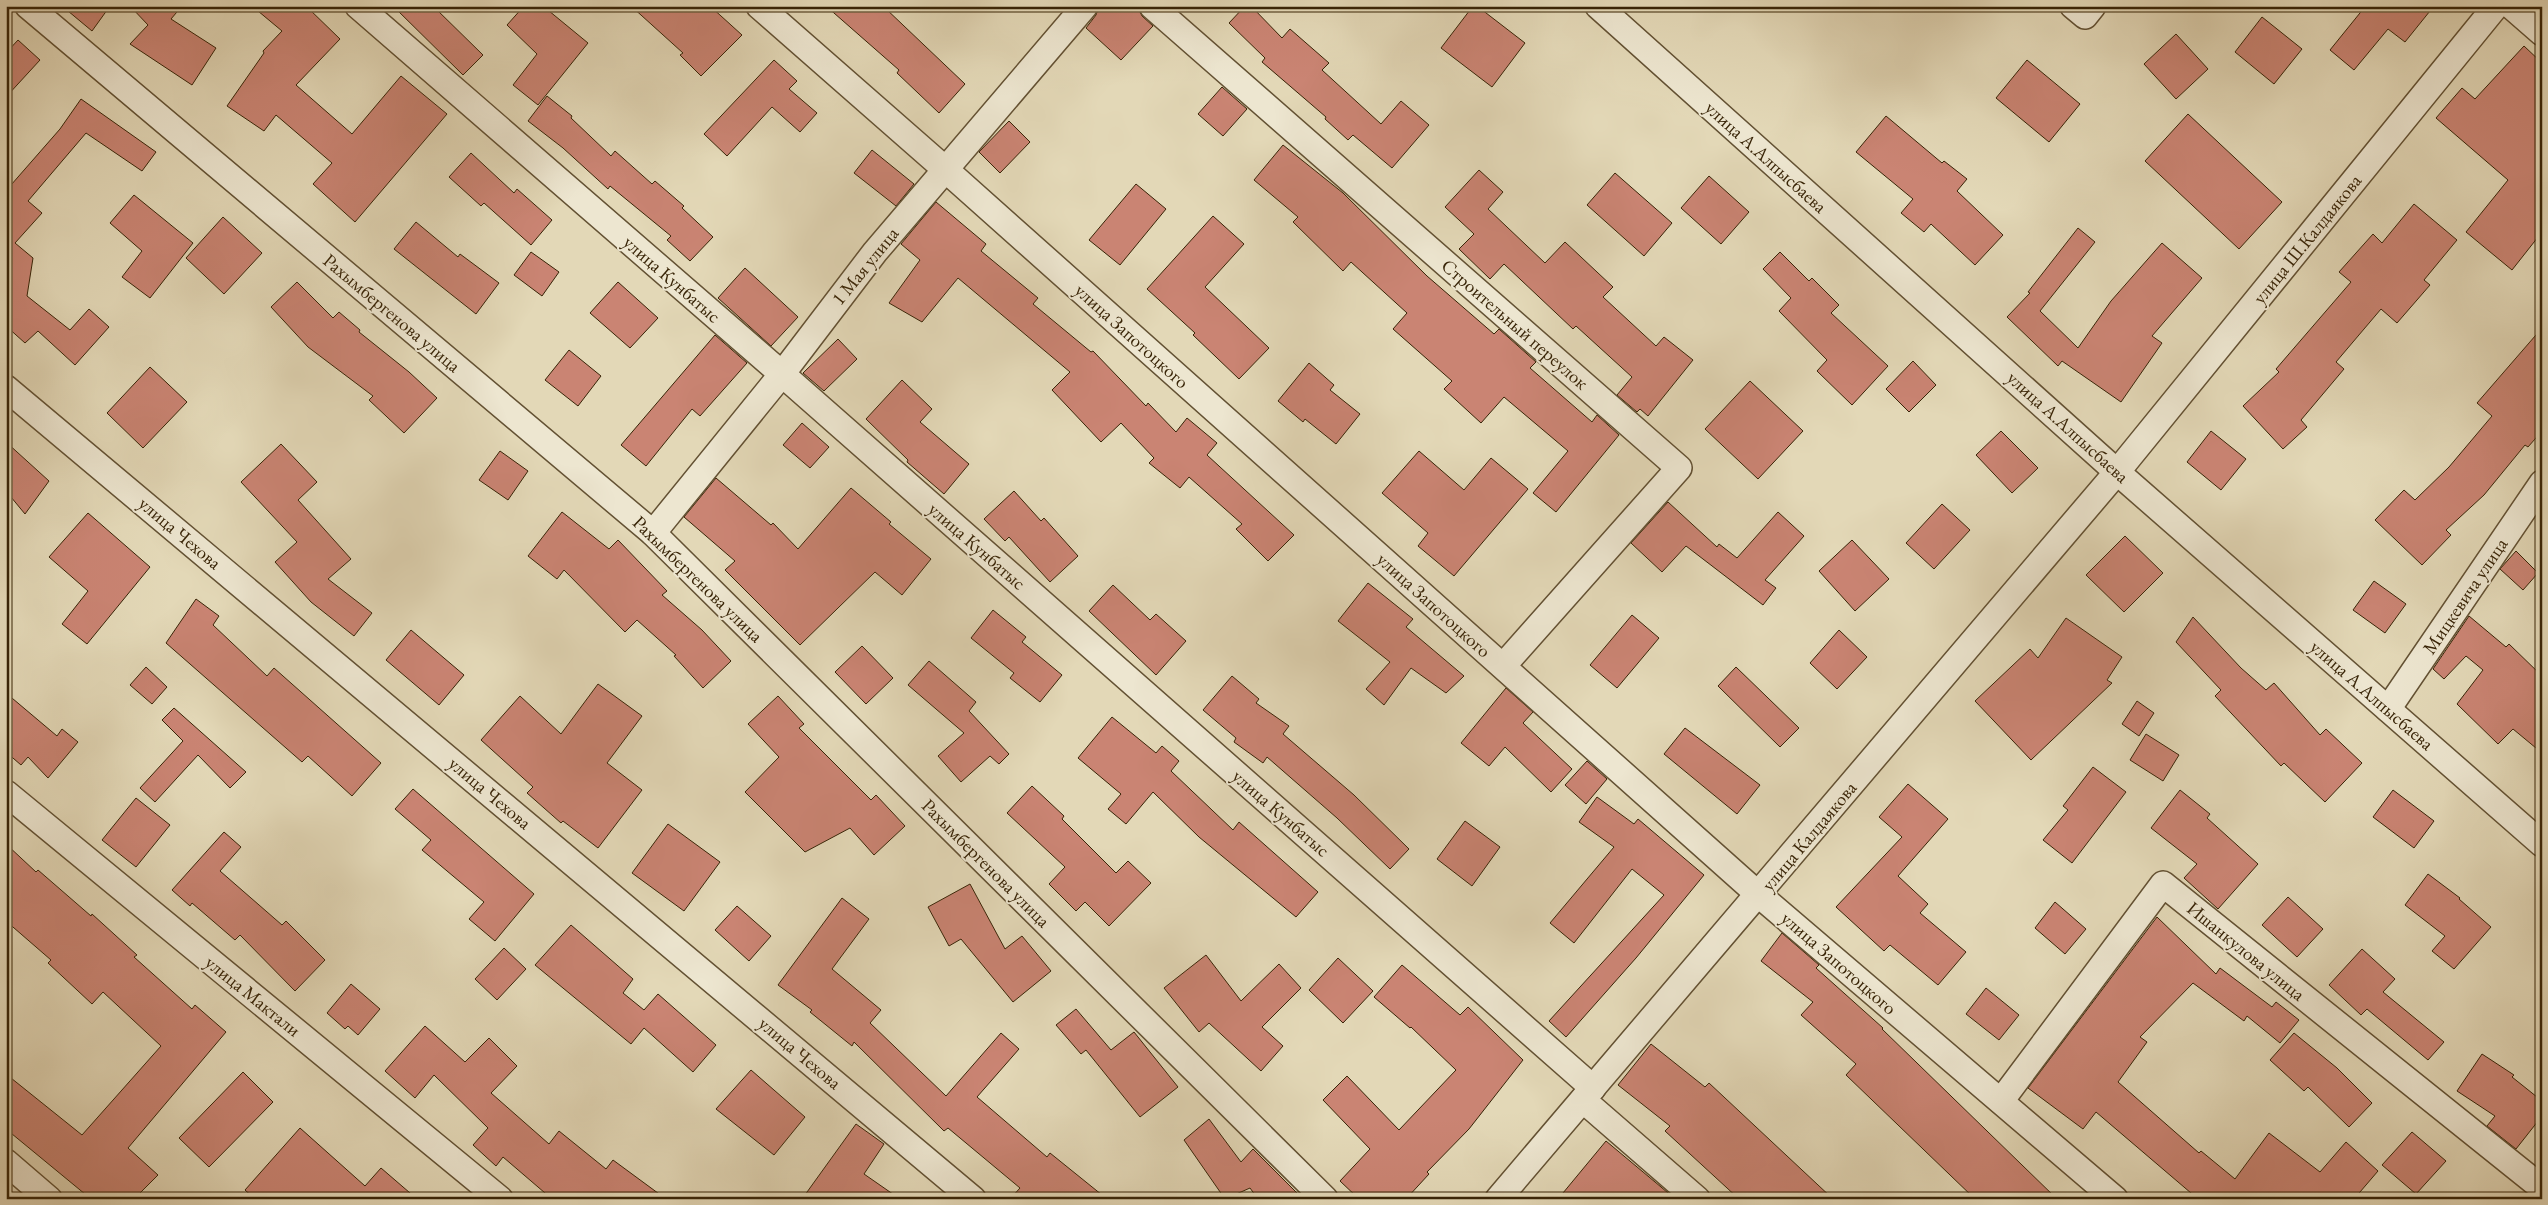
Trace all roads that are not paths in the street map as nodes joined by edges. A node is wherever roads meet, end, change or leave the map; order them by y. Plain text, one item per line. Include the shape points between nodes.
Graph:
1 (28, 6) edge
2 (358, 6) edge
3 (759, 6) edge
4 (1085, 6) edge
5 (1152, 6) edge
6 (1598, 6) edge
7 (2073, 6) edge
8 (2093, 6) edge
9 (2496, 6) edge
10 (2511, 6) edge
11 (2542, 33) edge
12 (946, 170) junction
13 (782, 374) junction
14 (6, 388) edge
15 (2117, 472) junction
16 (2542, 483) edge
17 (653, 533) junction
18 (1503, 666) junction
19 (2388, 709) junction
20 (6, 793) edge
21 (2542, 844) edge
22 (1759, 895) junction
23 (1588, 1094) junction
24 (2001, 1101) junction
25 (6, 1162) edge
26 (2542, 1188) edge
27 (49, 1199) edge
28 (500, 1199) edge
29 (973, 1199) edge
30 (1325, 1199) edge
31 (1498, 1199) edge
32 (1697, 1199) edge
33 (2115, 1199) edge

1 - 17 street, Рахымбергенова улица
2 - 13 street, улица Кунбатыс
3 - 12 street, улица Запотоцкого
4 - 12 street, 1 Мая улица
5 - 18 street, Строительный переулок via 1679,468
6 - 15 street, улица А.Алпысбаева
7 - 8 street via 2085,16
9 - 15 street, улица Ш.Калдаякова
10 - 11 street
12 - 13 street, 1 Мая улица via 875,252
12 - 18 street, улица Запотоцкого
13 - 17 street, 1 Мая улица
13 - 23 street, улица Кунбатыс
14 - 29 street, улица Чехова
15 - 19 street, улица А.Алпысбаева
15 - 22 street, улица Калдаякова
16 - 19 street, Мицкевича улица
17 - 30 street, Рахымбергенова улица
18 - 22 street, улица Запотоцкого
19 - 21 street, улица А.Алпысбаева
20 - 28 street, улица Мактали
22 - 23 street, улица Калдаякова
22 - 24 street, улица Запотоцкого
23 - 31 street, улица Калдаякова
23 - 32 street, улица Кунбатыс
24 - 26 street, Ишанкулова улица via 2162,884
24 - 33 street, улица Запотоцкого
25 - 27 street

